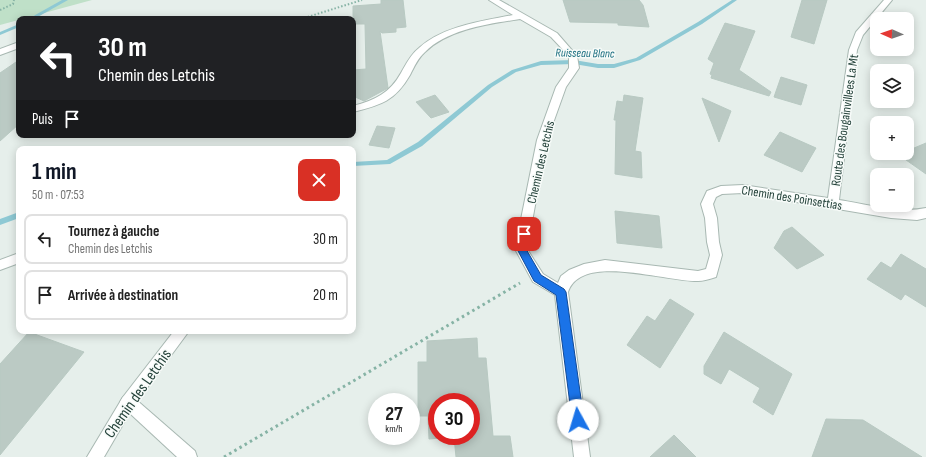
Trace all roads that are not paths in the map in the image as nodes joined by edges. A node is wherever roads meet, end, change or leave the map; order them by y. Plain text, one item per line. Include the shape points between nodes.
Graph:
1 (493, 0) edge
2 (888, 0) edge
3 (522, 16) junction
4 (16, 46) edge
5 (0, 52) edge
6 (356, 107) edge
7 (833, 204) junction
8 (926, 214) edge
9 (16, 259) edge
10 (0, 265) edge
11 (561, 292) junction
12 (180, 334) edge
13 (128, 402) junction
14 (95, 457) edge
15 (189, 457) edge
16 (582, 457) edge

1 - 3 street
2 - 7 street, Route des Bougainvillees La Mt via 860,34 853,50
3 - 6 street via 484,23 433,41 421,50 394,92 373,104
3 - 11 street, Chemin des Letchis via 554,35 573,56 574,68 561,87 542,140 522,249 538,278
4 - 5 street
7 - 8 street, Chemin des Poinsettias via 891,213
7 - 11 street, Chemin des Poinsettias via 743,189 721,190 711,194 707,204 716,255 711,272 698,276 605,265 578,272 566,279
9 - 10 street
11 - 16 street
12 - 13 street, Chemin des Letchis
13 - 14 street, Chemin des Letchis
13 - 15 street

